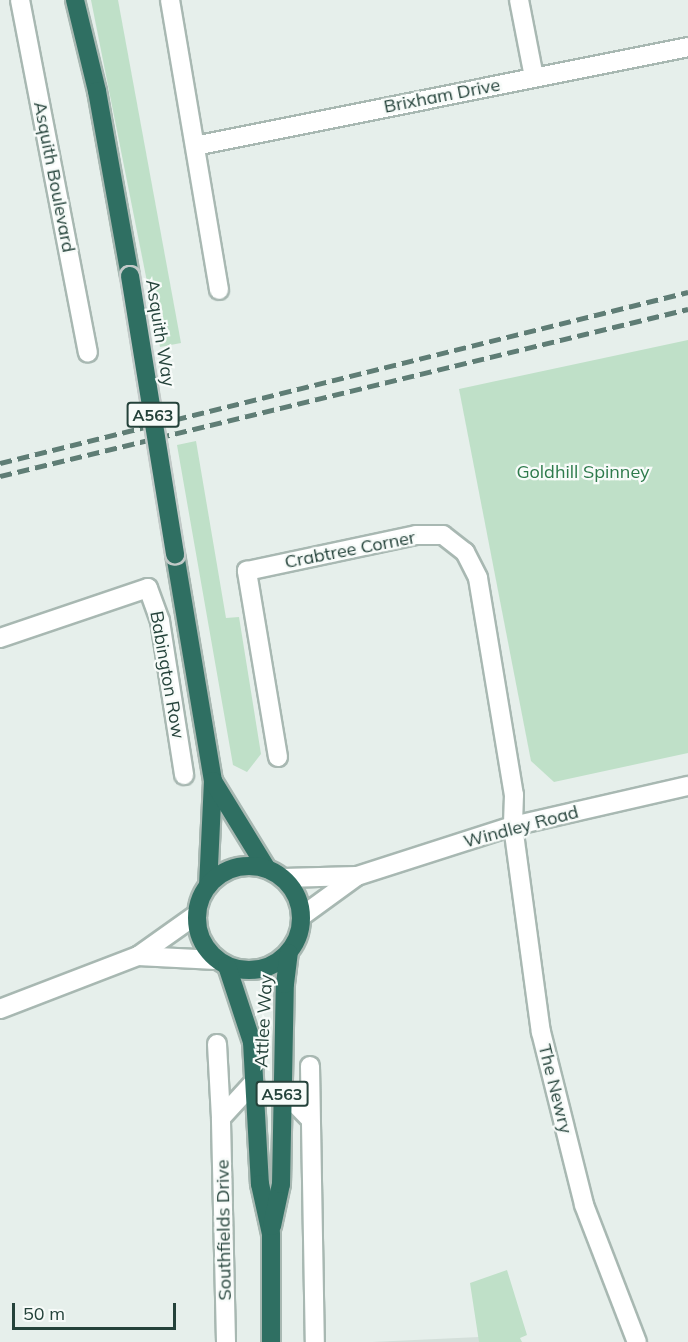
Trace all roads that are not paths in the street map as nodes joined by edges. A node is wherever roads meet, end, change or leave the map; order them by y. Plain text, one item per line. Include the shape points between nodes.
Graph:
1 (20, 0) edge
2 (75, 0) edge
3 (170, 0) edge
4 (519, 0) edge
5 (688, 47) edge
6 (534, 77) junction
7 (195, 146) junction
8 (219, 290) dead end
9 (88, 353) dead end
10 (0, 638) edge
11 (278, 757) dead end
12 (184, 775) dead end
13 (213, 781) junction
14 (688, 786) edge
15 (513, 826) junction
16 (267, 869) junction
17 (357, 876) junction
18 (283, 878) junction
19 (208, 886) junction
20 (197, 914) junction
21 (302, 916) junction
22 (289, 953) junction
23 (138, 956) junction
24 (221, 963) junction
25 (0, 1009) edge
26 (217, 1044) dead end
27 (310, 1066) dead end
28 (254, 1082) junction
29 (282, 1090) junction
30 (221, 1118) junction
31 (309, 1118) junction
32 (271, 1234) junction
33 (226, 1342) edge
34 (271, 1342) edge
35 (315, 1342) edge
36 (637, 1342) edge

1 - 9 street, Asquith Boulevard
2 - 13 highway, Asquith Way / A563, bridge via 97,91 130,276
3 - 7 street
4 - 6 street
5 - 6 street, Brixham Drive
6 - 7 street, Brixham Drive
7 - 8 street
10 - 12 street, Babington Row via 148,588 160,621
11 - 15 street, Crabtree Corner via 247,571 416,535 442,535 465,552 478,578 514,795
13 - 16 highway, Asquith Way / A563
13 - 19 highway, Asquith Way / A563
14 - 15 street, Windley Road
15 - 17 street, Windley Road
15 - 36 street, The Newry via 541,1032 584,1205
16 - 18 highway
16 - 19 highway via 235,868
17 - 18 street, Windley Road
17 - 21 street, Windley Road
18 - 21 highway via 299,902
19 - 20 highway
20 - 23 street
20 - 24 highway via 201,939
21 - 22 highway via 301,929
22 - 24 highway via 267,968 240,970
22 - 29 highway, Attlee Way / A563
23 - 24 street
23 - 25 street
24 - 28 highway, Attlee Way / A563 via 252,1042
26 - 30 street, Southfields Drive
27 - 31 street
28 - 30 street
28 - 32 highway, Attlee Way / A563 via 260,1184
29 - 31 street
29 - 32 highway, Attlee Way / A563 via 281,1184
30 - 33 street, Southfields Drive
31 - 35 street
32 - 34 highway, Attlee Way / A563

